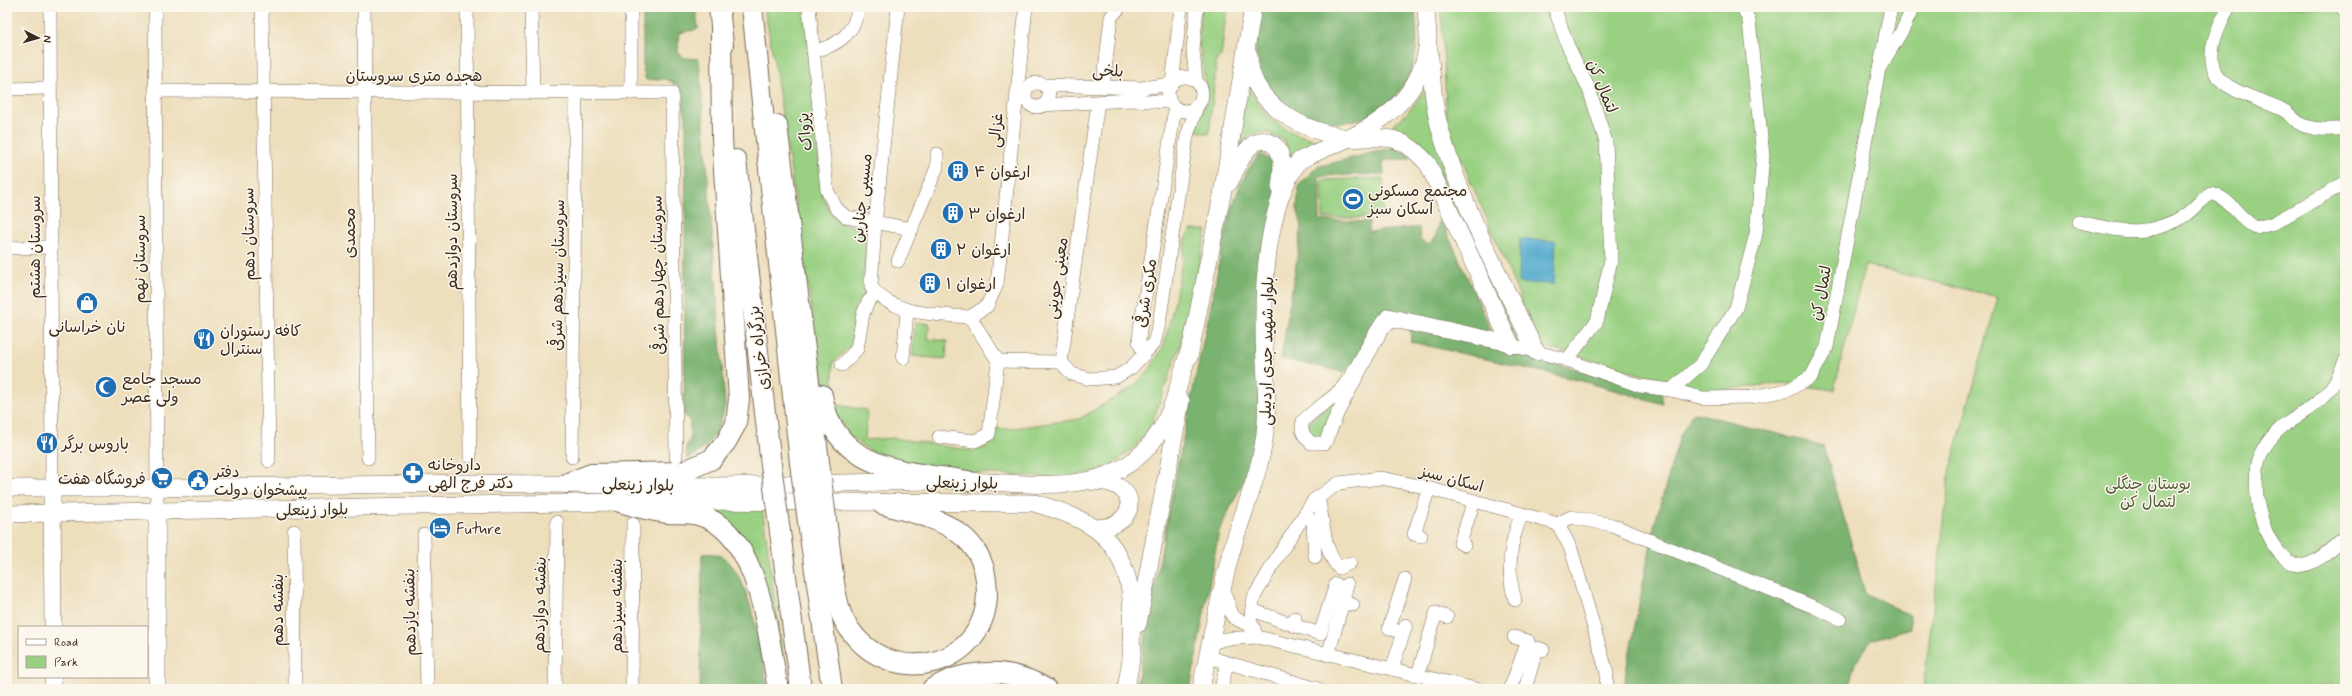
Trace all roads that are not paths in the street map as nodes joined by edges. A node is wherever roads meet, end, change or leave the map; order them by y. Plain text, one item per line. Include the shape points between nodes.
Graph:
1 (50, 7) edge
2 (155, 7) edge
3 (262, 7) edge
4 (364, 7) edge
5 (467, 7) edge
6 (531, 7) edge
7 (631, 7) edge
8 (719, 7) edge
9 (809, 7) edge
10 (858, 7) edge
11 (898, 7) edge
12 (1026, 7) edge
13 (1120, 7) edge
14 (1181, 7) edge
15 (1197, 7) edge
16 (1426, 7) edge
17 (1554, 7) edge
18 (1743, 7) edge
19 (1891, 7) edge
20 (1913, 7) edge
21 (2228, 7) edge
22 (2342, 7) edge
23 (1252, 10) edge
24 (2345, 11) edge
25 (752, 15) edge
26 (721, 32) junction
27 (1428, 38) junction
28 (813, 52) junction
29 (1879, 69) junction
30 (1196, 81) junction
31 (1172, 84) junction
32 (1023, 85) junction
33 (1044, 85) junction
34 (1103, 87) junction
35 (50, 88) junction
36 (7, 89) edge
37 (155, 91) junction
38 (263, 92) junction
39 (365, 92) junction
40 (467, 93) junction
41 (533, 93) junction
42 (576, 93) junction
43 (631, 93) junction
44 (672, 93) joint
45 (1098, 102) junction
46 (1172, 105) junction
47 (1039, 106) junction
48 (1197, 106) junction
49 (1014, 108) junction
50 (2345, 128) edge
51 (1349, 138) junction
52 (937, 154) dead end
53 (2345, 182) edge
54 (1222, 195) junction
55 (1279, 197) junction
56 (2079, 222) dead end
57 (875, 224) junction
58 (912, 229) junction
59 (51, 247) junction
60 (7, 248) edge
61 (898, 261) dead end
62 (797, 273) junction
63 (876, 293) junction
64 (907, 311) junction
65 (970, 317) junction
66 (1510, 343) junction
67 (1191, 346) junction
68 (1536, 352) junction
69 (1144, 354) junction
70 (903, 358) dead end
71 (1567, 360) junction
72 (998, 361) junction
73 (2345, 361) edge
74 (1060, 362) junction
75 (842, 365) dead end
76 (1671, 390) junction
77 (938, 437) dead end
78 (470, 456) dead end
79 (572, 457) dead end
80 (676, 457) dead end
81 (368, 458) dead end
82 (269, 461) dead end
83 (810, 463) junction
84 (968, 481) junction
85 (1087, 482) junction
86 (568, 483) junction
87 (219, 487) junction
88 (7, 488) edge
89 (52, 488) junction
90 (157, 488) junction
91 (1428, 488) junction
92 (1318, 498) junction
93 (1474, 501) junction
94 (620, 502) junction
95 (882, 504) junction
96 (219, 510) junction
97 (157, 511) junction
98 (7, 514) edge
99 (53, 514) junction
100 (1305, 514) junction
101 (1522, 514) junction
102 (557, 522) dead end
103 (633, 524) dead end
104 (1558, 524) junction
105 (818, 528) junction
106 (1096, 528) junction
107 (294, 531) dead end
108 (424, 535) dead end
109 (1421, 536) dead end
110 (2345, 537) edge
111 (1464, 545) dead end
112 (1315, 557) dead end
113 (1350, 563) dead end
114 (1405, 578) dead end
115 (1223, 590) junction
116 (1514, 600) dead end
117 (1252, 610) junction
118 (1447, 617) dead end
119 (1840, 619) dead end
120 (53, 626) edge
121 (1255, 632) junction
122 (1514, 637) dead end
123 (1208, 650) junction
124 (1543, 650) dead end
125 (1328, 655) junction
126 (1131, 658) junction
127 (1227, 663) junction
128 (1392, 669) junction
129 (1418, 675) junction
130 (53, 678) edge
131 (53, 689) edge
132 (157, 689) edge
133 (295, 689) edge
134 (427, 689) edge
135 (555, 689) edge
136 (632, 689) edge
137 (778, 689) edge
138 (801, 689) edge
139 (832, 689) edge
140 (932, 689) edge
141 (1046, 689) edge
142 (1126, 689) edge
143 (1201, 689) edge
144 (1221, 689) edge
145 (1318, 689) edge
146 (1476, 689) edge
147 (1510, 689) edge
148 (1525, 689) edge
149 (1606, 689) edge

1 - 35 street, سروستان هشتم
2 - 37 street, سروستان نهم
3 - 38 street, سروستان دهم
4 - 39 street, محمدی
5 - 40 street, سروستان دوازدهم
6 - 41 street
7 - 43 street
8 - 26 highway, بزرگراه خرازی
9 - 28 street, پژواک
10 - 28 street via 858,14 848,35 828,49
11 - 57 street, مسیبی چناربن
12 - 32 street, غزالی
13 - 34 street via 1111,17
14 - 31 street
15 - 30 street via 1193,50
16 - 27 main road, بلوار شهید جدی اردبیلی
17 - 71 street, لتمال کن via 1568,46 1589,89 1606,142 1610,260 1597,321
18 - 76 street via 1749,21 1763,156 1756,234 1736,308 1701,364
19 - 29 street, لتمال کن
20 - 29 street, لتمال کن
21 - 50 street via 2221,20 2211,56 2216,75 2230,87 2285,111 2304,126 2334,130
22 - 24 street
23 - 51 main road via 1249,56 1251,71 1265,96 1276,108 1303,126
23 - 54 main road
25 - 62 highway via 772,94
25 - 83 highway, بزرگراه خرازی
26 - 86 highway via 722,139 739,399 736,424 712,459 683,472 591,474
26 - 138 highway, بزرگراه خرازی, bridge via 771,466
27 - 51 main road, بلوار شهید جدی اردبیلی via 1418,75 1403,101 1380,122
27 - 68 main road via 1441,131 1487,248
28 - 57 street, پژواک via 827,190 836,208 846,217
29 - 76 street, لتمال کن via 1827,347 1811,377 1788,390 1752,397 1703,398
30 - 31 street via 1191,78 1180,78
30 - 48 street via 1200,85 1202,96
31 - 34 street, بلخی via 1141,88
31 - 46 street via 1168,93
32 - 33 street, بلخی
32 - 47 street via 1025,99
32 - 49 street, غزالی
33 - 34 street, بلخی
33 - 47 street via 1049,96
35 - 36 street
35 - 59 street, سروستان هشتم
37 - 38 street, هجده متری سروستان
37 - 90 street, سروستان نهم
38 - 39 street, هجده متری سروستان
38 - 82 street, سروستان دهم
39 - 40 street, هجده متری سروستان
39 - 81 street, محمدی
40 - 41 street, هجده متری سروستان
40 - 78 street, سروستان دوازدهم
41 - 42 street, هجده متری سروستان
42 - 43 street, هجده متری سروستان
42 - 79 street, سروستان سیزدهم شرقی
43 - 44 street, هجده متری سروستان
44 - 80 street, سروستان چهاردهم شرقی
45 - 46 street, بلخی via 1156,100
45 - 47 street, بلخی
45 - 74 street, معینی جوینی
46 - 48 street via 1184,112
46 - 69 street, مکری شرقی via 1140,329 1139,342
47 - 49 street, بلخی
48 - 69 street, مکری شرقی via 1190,120 1187,136 1154,343
49 - 65 street, غزالی via 997,284 987,306
51 - 55 main road, بلوار شهید جدی اردبیلی via 1299,161 1290,173
51 - 66 main road via 1396,140 1418,152 1428,164
52 - 58 street via 937,167
53 - 56 street via 2274,223 2256,228 2244,222 2222,196 2211,193 2187,214 2163,226 2138,233
54 - 55 main road via 1243,155 1258,141 1265,140 1272,143 1281,156
54 - 67 main road
55 - 115 main road, بلوار شهید جدی اردبیلی via 1269,252 1265,294 1266,424 1262,449 1231,553
57 - 58 street, پژواک
57 - 63 street, مسیبی چناربن via 870,277 871,287
58 - 61 street
59 - 60 street
59 - 89 street, سروستان هشتم
62 - 83 highway
62 - 84 highway via 815,351 824,409 836,435 856,453 882,466
63 - 64 street
63 - 75 street via 868,302 863,314 857,348
64 - 65 street
64 - 70 street
65 - 72 street
66 - 66 street via 1392,321 1382,330 1338,412 1325,443 1311,443 1304,436 1301,427 1303,421 1338,393 1348,381 1379,325 1388,314
66 - 68 street, لتمال کن
67 - 85 main road, بلوار زینعلی via 1168,414 1158,434 1140,454 1115,472
67 - 126 main road
68 - 71 street, لتمال کن
69 - 74 street via 1131,368 1116,377 1090,379 1072,374
71 - 76 street, لتمال کن via 1640,386
72 - 74 street
72 - 77 street via 989,434 975,441
73 - 110 street via 2332,388 2322,398 2282,425 2269,439 2260,456 2257,476 2263,523 2274,544 2288,562 2308,565
83 - 105 highway, بزرگراه خرازی, bridge
84 - 85 main road, بلوار زینعلی via 1068,485
84 - 86 main road, بلوار زینعلی via 718,486
85 - 106 main road via 1114,483 1122,488 1129,505 1123,520 1107,528
86 - 87 main road, بلوار زینعلی
87 - 90 main road, بلوار زینعلی
87 - 96 main road
88 - 89 main road, بلوار زینعلی
89 - 90 main road, بلوار زینعلی
89 - 99 main road
90 - 97 street, سروستان نهم
91 - 92 street, اسکان سبز via 1381,478 1339,483
91 - 93 street, اسکان سبز
91 - 109 street via 1414,534
92 - 100 street, اسکان سبز
92 - 113 street via 1335,564 1339,568
93 - 101 street, اسکان سبز
93 - 111 street via 1460,543
94 - 95 main road, بلوار زینعلی
94 - 96 main road, بلوار زینعلی
94 - 137 highway via 646,510 698,515 717,525 734,541 749,565 761,598
95 - 105 highway via 949,526 973,546 981,562 988,591 982,622 962,649 936,663 912,666 889,662 869,651 854,636 844,620
95 - 106 main road, بلوار زینعلی via 1034,504 1069,513
96 - 97 main road, بلوار زینعلی
97 - 99 main road, بلوار زینعلی
97 - 132 main road
98 - 99 main road, بلوار زینعلی
99 - 120 main road
100 - 112 street via 1313,522
100 - 117 street, اسکان سبز via 1254,597
101 - 104 street, اسکان سبز
101 - 116 street via 1513,535 1510,552
102 - 135 street, بنفشه دوازدهم
103 - 136 street, بنفشه سیزدهم
104 - 119 street via 1571,517 1612,526 1814,606
104 - 149 street via 1571,549 1601,651 1607,673
105 - 139 highway, بزرگراه خرازی
106 - 126 main road, بلوار زینعلی via 1117,553 1130,591
107 - 133 street, بنفشه دهم
108 - 134 street, بنفشه یازدهم
114 - 128 street via 1389,628 1405,628
115 - 121 street via 1233,617
115 - 123 main road, بلوار شهید جدی اردبیلی
117 - 121 street, اسکان سبز via 1250,620
117 - 125 street via 1294,621 1320,634 1342,584 1348,604
118 - 129 street via 1436,613
121 - 123 street via 1224,639
121 - 125 street
122 - 147 street via 1528,641
123 - 127 street
123 - 143 main road, بلوار شهید جدی اردبیلی
124 - 148 street via 1536,648
125 - 128 street
126 - 142 main road
127 - 144 street
127 - 145 street
128 - 129 street
129 - 146 street
130 - 131 main road
140 - 141 highway via 959,677 983,673 1027,679

